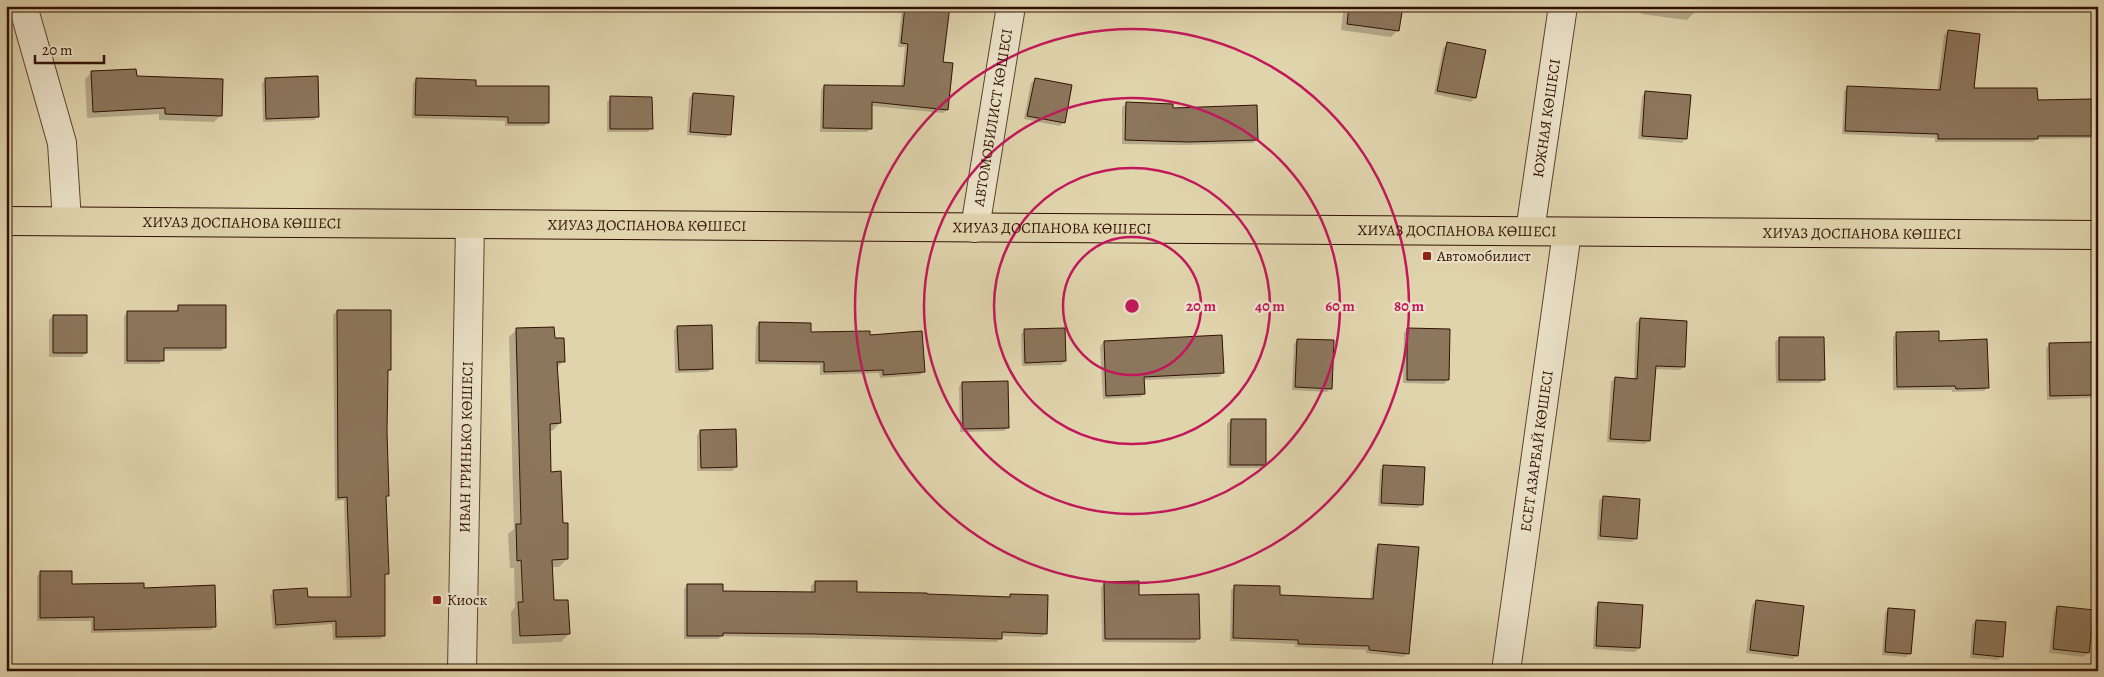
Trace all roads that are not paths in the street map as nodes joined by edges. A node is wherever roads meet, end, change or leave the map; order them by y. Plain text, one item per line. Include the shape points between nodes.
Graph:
1 (23, 6) edge
2 (1011, 6) edge
3 (1563, 6) edge
4 (6, 221) edge
5 (67, 221) junction
6 (470, 224) junction
7 (975, 228) junction
8 (1530, 232) junction
9 (1567, 232) junction
10 (2098, 235) edge
11 (462, 671) edge
12 (1506, 671) edge

1 - 5 street via 62,142
2 - 7 street, АВТОМОБИЛИСТ КӨШЕСІ
3 - 8 street, ЮЖНАЯ КӨШЕСІ
4 - 5 main road, ХИУАЗ ДОСПАНОВА КӨШЕСІ
5 - 6 main road, ХИУАЗ ДОСПАНОВА КӨШЕСІ
6 - 7 main road, ХИУАЗ ДОСПАНОВА КӨШЕСІ
6 - 11 street, ИВАН ГРИНЬКО КӨШЕСІ
7 - 8 main road, ХИУАЗ ДОСПАНОВА КӨШЕСІ
8 - 9 main road, ХИУАЗ ДОСПАНОВА КӨШЕСІ
9 - 10 main road, ХИУАЗ ДОСПАНОВА КӨШЕСІ
9 - 12 street, ЕСЕТ АЗАРБАЙ КӨШЕСІ

